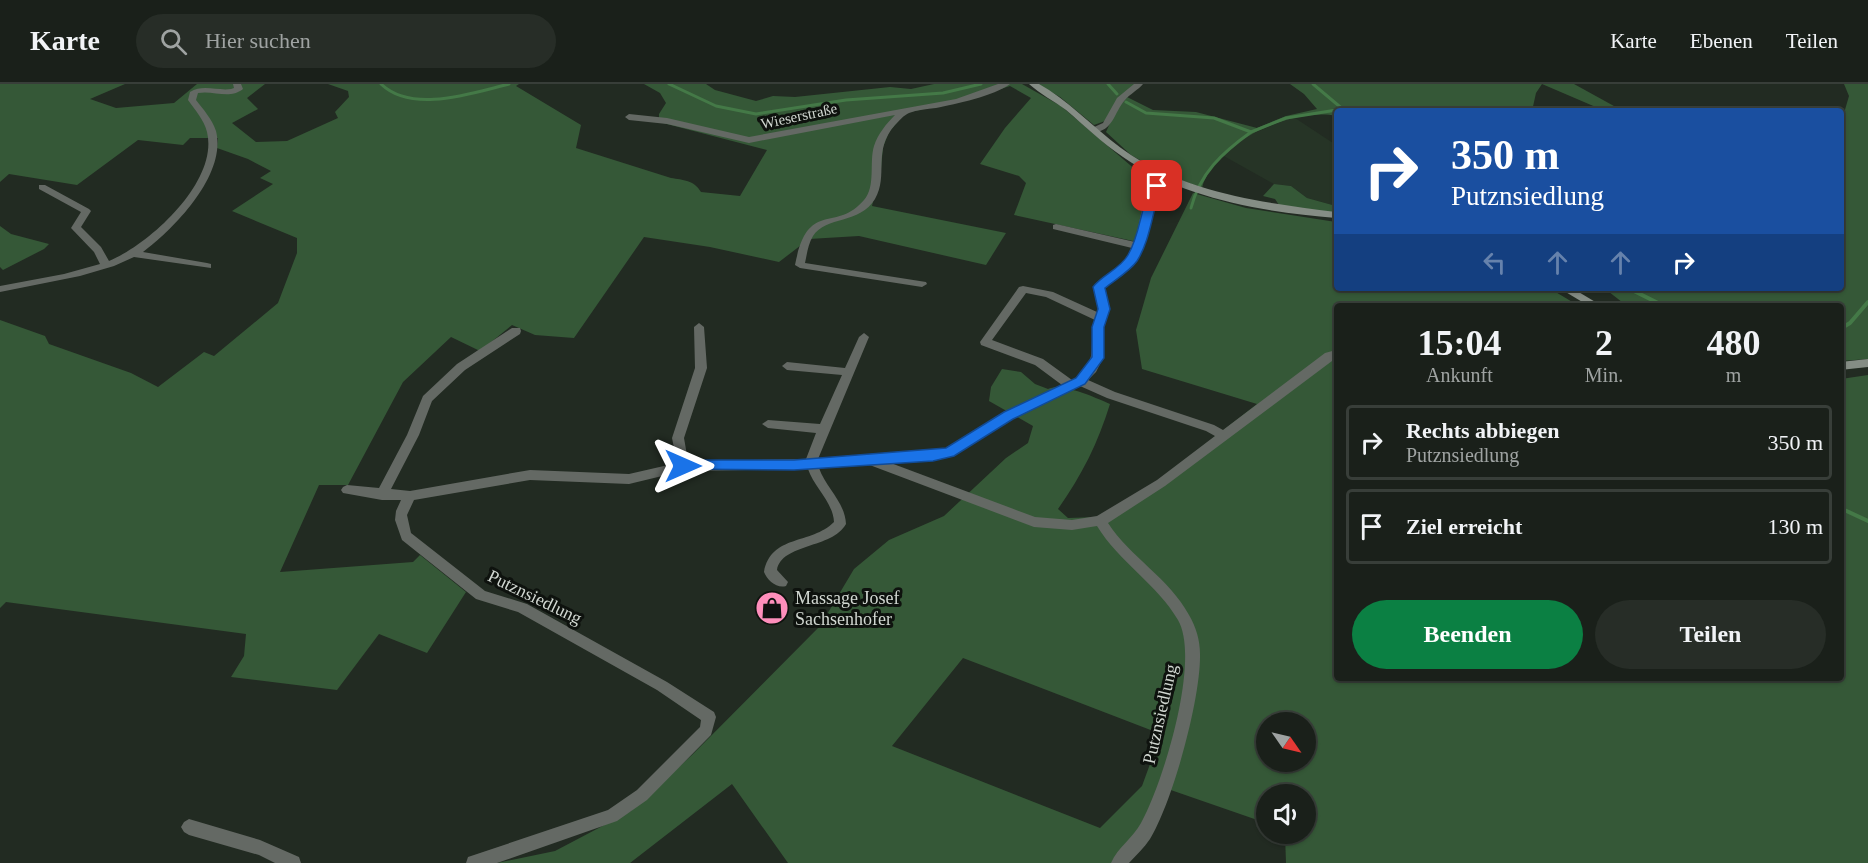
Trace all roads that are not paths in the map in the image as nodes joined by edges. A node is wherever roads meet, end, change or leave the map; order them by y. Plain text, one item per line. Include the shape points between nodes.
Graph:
1 (237, 84) edge
2 (1006, 84) edge
3 (1033, 84) edge
4 (1139, 84) edge
5 (904, 111) junction
6 (629, 117) dead end
7 (1095, 130) junction
8 (1165, 177) junction
9 (42, 187) dead end
10 (1334, 215) edge
11 (1056, 227) dead end
12 (1138, 246) junction
13 (134, 254) junction
14 (106, 265) junction
15 (207, 266) dead end
16 (922, 284) dead end
17 (0, 289) edge
18 (1570, 291) edge
19 (1592, 303) edge
20 (1101, 318) junction
21 (699, 327) dead end
22 (516, 331) dead end
23 (864, 337) dead end
24 (1334, 355) edge
25 (1868, 363) edge
26 (787, 366) dead end
27 (1844, 366) edge
28 (848, 372) junction
29 (1076, 383) junction
30 (768, 424) dead end
31 (822, 429) junction
32 (1223, 435) junction
33 (866, 458) junction
34 (812, 464) junction
35 (683, 466) junction
36 (347, 490) dead end
37 (381, 495) junction
38 (410, 496) junction
39 (1100, 521) junction
40 (781, 582) dead end
41 (189, 827) dead end
42 (293, 863) edge
43 (474, 863) edge
44 (1119, 863) edge

1 - 13 street via 238,89 231,93 203,88 194,92 192,100 211,128 213,138 204,174 180,212
2 - 5 street, Wieserstraße via 958,101
3 - 7 main road via 1063,102
4 - 7 street via 1120,100 1106,125
5 - 6 street, Wieserstraße via 749,140 667,121
5 - 16 street via 880,140 874,162 873,194 868,202 807,234 800,265
7 - 8 main road via 1129,158
8 - 10 main road via 1195,189 1266,205
8 - 12 street via 1150,201
9 - 14 street via 86,211 75,228
11 - 12 street
12 - 20 street via 1131,261 1099,287 1104,309
13 - 14 street
13 - 15 street
14 - 17 street
18 - 19 main road
20 - 29 street via 1098,358
20 - 29 street via 1049,294 1023,289 985,342 1039,362
21 - 35 street via 701,368 678,438
22 - 37 street via 461,367 427,399
23 - 28 street
24 - 32 street
25 - 27 main road
26 - 28 street
28 - 31 street
29 - 32 street
29 - 33 street via 1009,415 950,452
30 - 31 street
31 - 34 street via 813,449
32 - 39 street via 1161,483
33 - 34 street
33 - 39 street via 1034,522 1072,525
34 - 35 street
34 - 40 street via 817,482 839,513 840,524 825,536 776,555 770,572
35 - 38 street via 629,479 530,475
36 - 37 street
37 - 38 street
38 - 43 street, Putznsiedlung via 400,509 400,524 406,536 481,595 522,608 662,686 709,717 706,730 642,795 612,816
39 - 44 street, Putznsiedlung via 1109,537 1181,612 1192,634 1193,669 1157,806 1145,832
41 - 42 street via 260,848

